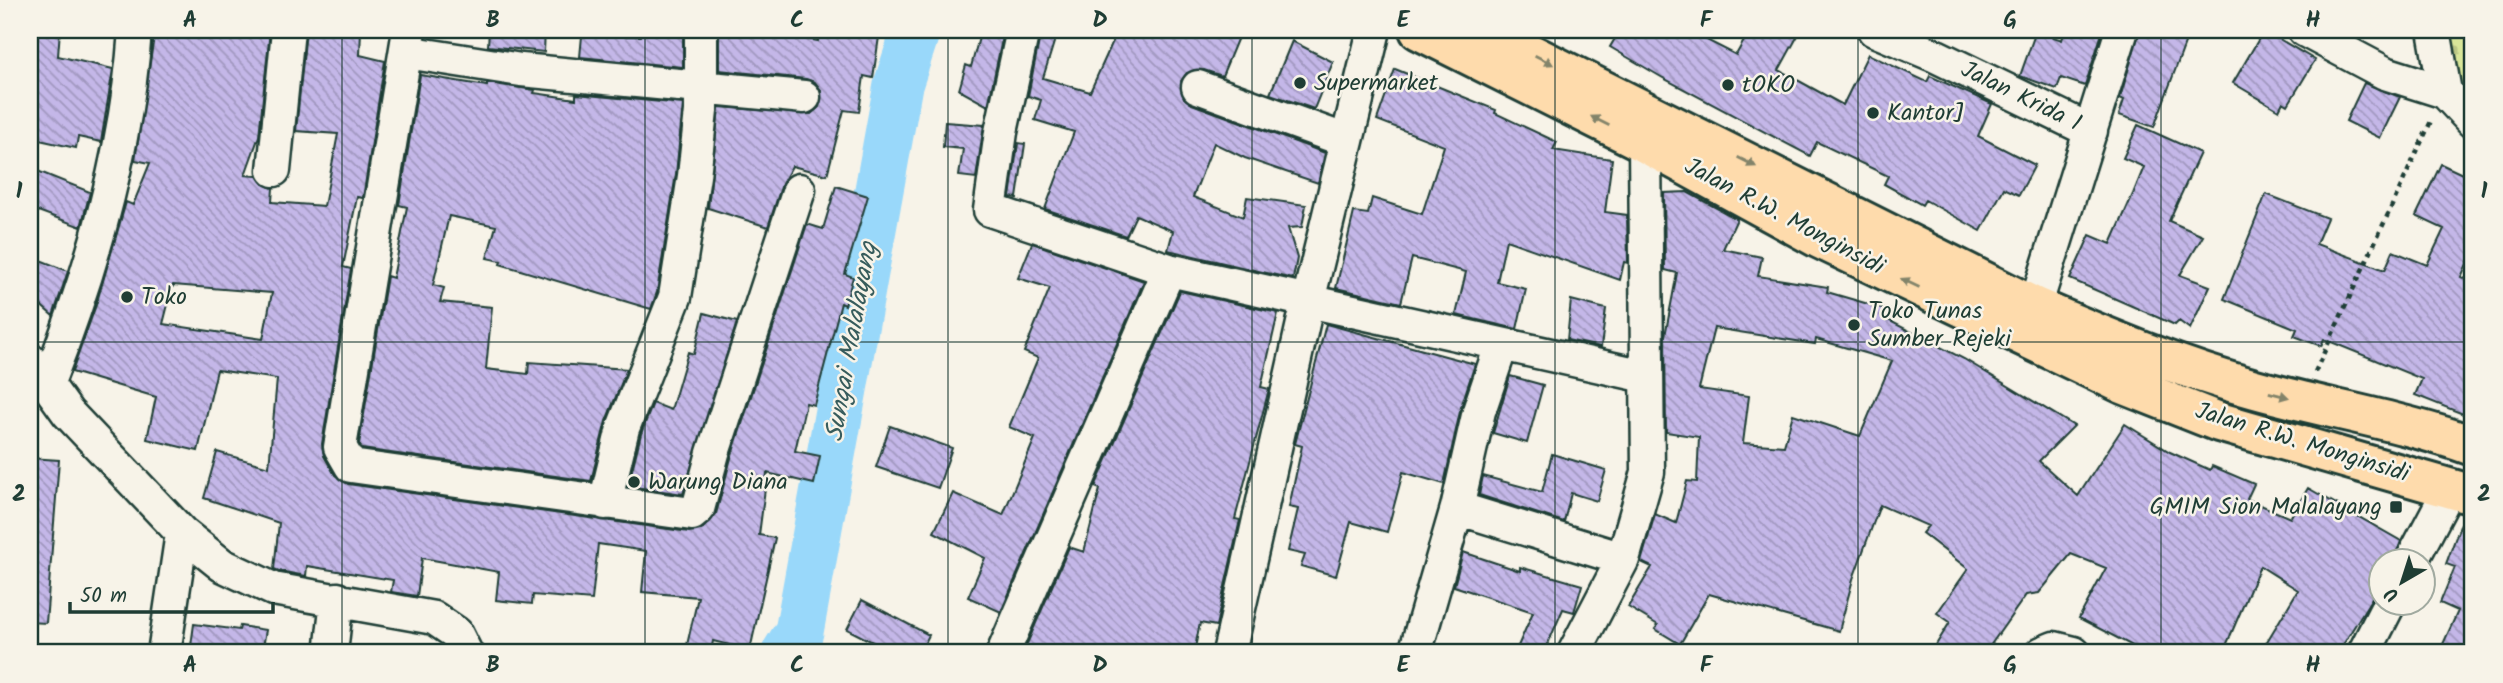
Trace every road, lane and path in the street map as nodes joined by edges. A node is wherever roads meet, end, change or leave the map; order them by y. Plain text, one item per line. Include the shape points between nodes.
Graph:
1 (135, 30) edge
2 (288, 30) edge
3 (701, 30) edge
4 (1023, 30) edge
5 (1374, 30) edge
6 (1419, 30) edge
7 (1483, 30) edge
8 (1874, 30) edge
9 (2122, 30) edge
10 (2304, 30) edge
11 (2434, 30) edge
12 (408, 41) edge
13 (701, 86) junction
14 (1198, 87) dead end
15 (2445, 92) junction
16 (804, 97) dead end
17 (2473, 122) edge
18 (2091, 131) junction
19 (1347, 141) junction
20 (1645, 143) junction
21 (274, 170) dead end
22 (799, 190) dead end
23 (1169, 270) junction
24 (1308, 301) junction
25 (2035, 306) junction
26 (1501, 346) junction
27 (2090, 350) junction
28 (2133, 369) junction
29 (38, 372) edge
30 (1646, 376) junction
31 (2230, 382) junction
32 (2302, 401) junction
33 (2219, 422) junction
34 (2470, 437) edge
35 (2461, 491) edge
36 (605, 503) junction
37 (1457, 508) junction
38 (182, 533) junction
39 (2422, 546) edge
40 (1623, 559) junction
41 (337, 599) junction
42 (2383, 616) edge
43 (164, 653) edge
44 (331, 653) edge
45 (466, 653) edge
46 (1003, 653) edge
47 (1229, 653) edge
48 (1415, 653) edge
49 (1574, 653) edge
50 (2042, 653) edge
51 (2074, 653) edge
52 (2364, 653) edge

1 - 29 street via 109,193 67,335
2 - 21 street
3 - 13 street
4 - 23 street via 990,211
5 - 19 street
20 -> 6 highway, Jalan R.W. Monginsidi
7 -> 25 highway, Jalan R.W. Monginsidi
8 - 18 street, Jalan Krida 1
9 - 18 street
10 - 15 street via 2385,74
11 - 15 street
12 - 13 street via 521,70
12 - 36 street via 340,447 343,456 358,468
13 - 16 street
13 - 36 street via 694,176 675,296 623,428
14 - 19 street
15 - 17 street
15 - 32 path
18 - 25 street
19 - 24 street
27 -> 20 highway, Jalan R.W. Monginsidi via 1820,239
20 - 30 street
22 - 36 street via 698,509 692,514
23 - 24 street
23 - 46 street
24 - 26 street
24 - 47 street
25 - 27 highway, Jalan R.W. Monginsidi
26 - 30 street
26 - 37 street via 1479,411
27 - 28 highway, Jalan R.W. Monginsidi
28 - 31 highway, Jalan R.W. Monginsidi
28 - 33 highway, Jalan R.W. Monginsidi
29 - 38 street via 68,414
30 - 40 street via 1648,472
31 -> 32 highway, Jalan R.W. Monginsidi
31 - 33 highway
32 - 34 highway, Jalan R.W. Monginsidi
33 - 35 highway, Jalan R.W. Monginsidi
35 - 39 street
37 - 40 street
37 - 48 street
38 - 41 street via 222,565 273,589
38 - 43 street
40 - 49 street
41 - 44 street
41 - 45 street via 434,618 456,633
42 - 52 street
50 - 51 street via 2054,648

